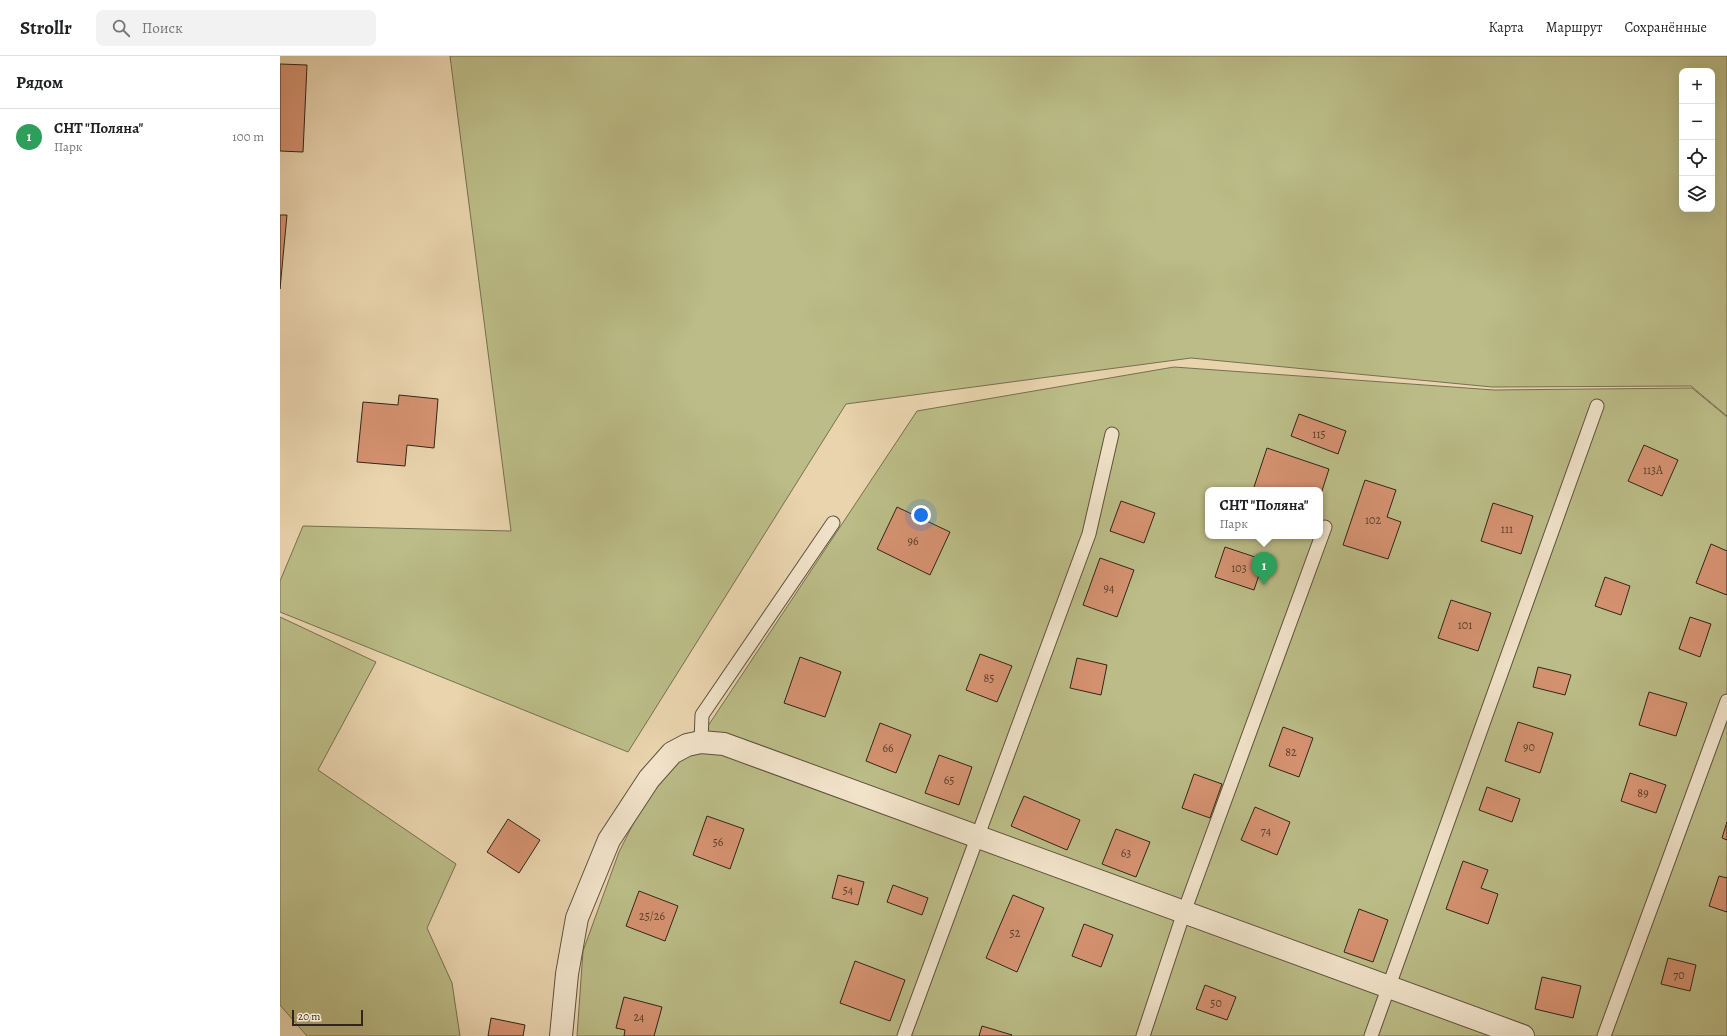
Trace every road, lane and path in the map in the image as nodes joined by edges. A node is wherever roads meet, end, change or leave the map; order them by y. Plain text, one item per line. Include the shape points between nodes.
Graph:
1 (1597, 406) dead end
2 (1112, 434) dead end
3 (833, 523) dead end
4 (1325, 526) dead end
5 (1323, 531) edge
6 (1320, 539) edge
7 (1727, 701) edge
8 (701, 742) junction
9 (976, 837) junction
10 (1184, 912) junction
11 (1388, 987) junction
12 (561, 1036) edge
13 (904, 1036) edge
14 (1143, 1036) edge
15 (1371, 1036) edge
16 (1523, 1036) edge
17 (1604, 1036) edge

1 - 11 lane
2 - 9 lane via 1089,534
3 - 8 lane via 702,715
4 - 5 lane
6 - 10 lane
7 - 17 lane
8 - 9 street via 724,744
8 - 12 street via 687,745 672,753 649,779 610,840 577,918 567,974
9 - 10 street
9 - 13 lane
10 - 11 street
10 - 14 lane
11 - 15 lane
11 - 16 street

